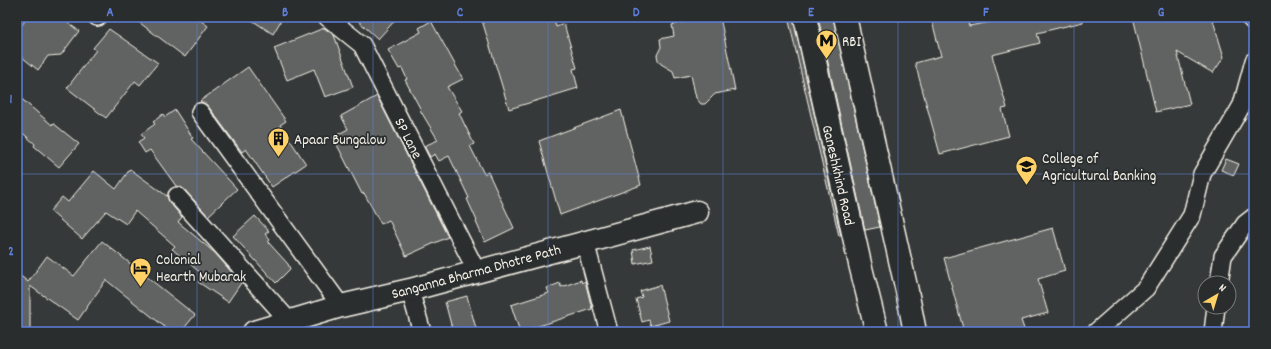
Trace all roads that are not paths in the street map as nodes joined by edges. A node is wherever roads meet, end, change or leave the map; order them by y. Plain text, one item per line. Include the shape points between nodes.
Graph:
1 (327, 17) edge
2 (805, 17) edge
3 (845, 17) edge
4 (1249, 17) edge
5 (1254, 22) edge
6 (1254, 62) edge
7 (200, 112) dead end
8 (177, 196) dead end
9 (697, 212) dead end
10 (1254, 217) edge
11 (585, 242) junction
12 (477, 272) junction
13 (1220, 275) edge
14 (410, 290) junction
15 (341, 306) junction
16 (1215, 315) edge
17 (290, 322) junction
18 (254, 332) edge
19 (422, 332) edge
20 (609, 332) edge
21 (877, 332) edge
22 (915, 332) edge
23 (1096, 332) edge
24 (1213, 332) edge

1 - 12 street, SP Lane via 362,45
2 - 21 main road, Ganeshkhind Road
3 - 22 main road
4 - 5 street
6 - 23 street via 1242,105 1202,174 1192,215 1146,288
7 - 15 street
8 - 17 street
9 - 11 main road, Sanganna Bharma Dhotre Path
10 - 13 street via 1245,224 1223,256
11 - 12 main road, Sanganna Bharma Dhotre Path
11 - 20 street
12 - 14 main road, Sanganna Bharma Dhotre Path
14 - 15 main road, Sanganna Bharma Dhotre Path
14 - 19 street
15 - 17 main road, Sanganna Bharma Dhotre Path
16 - 24 street
17 - 18 main road, Sanganna Bharma Dhotre Path

